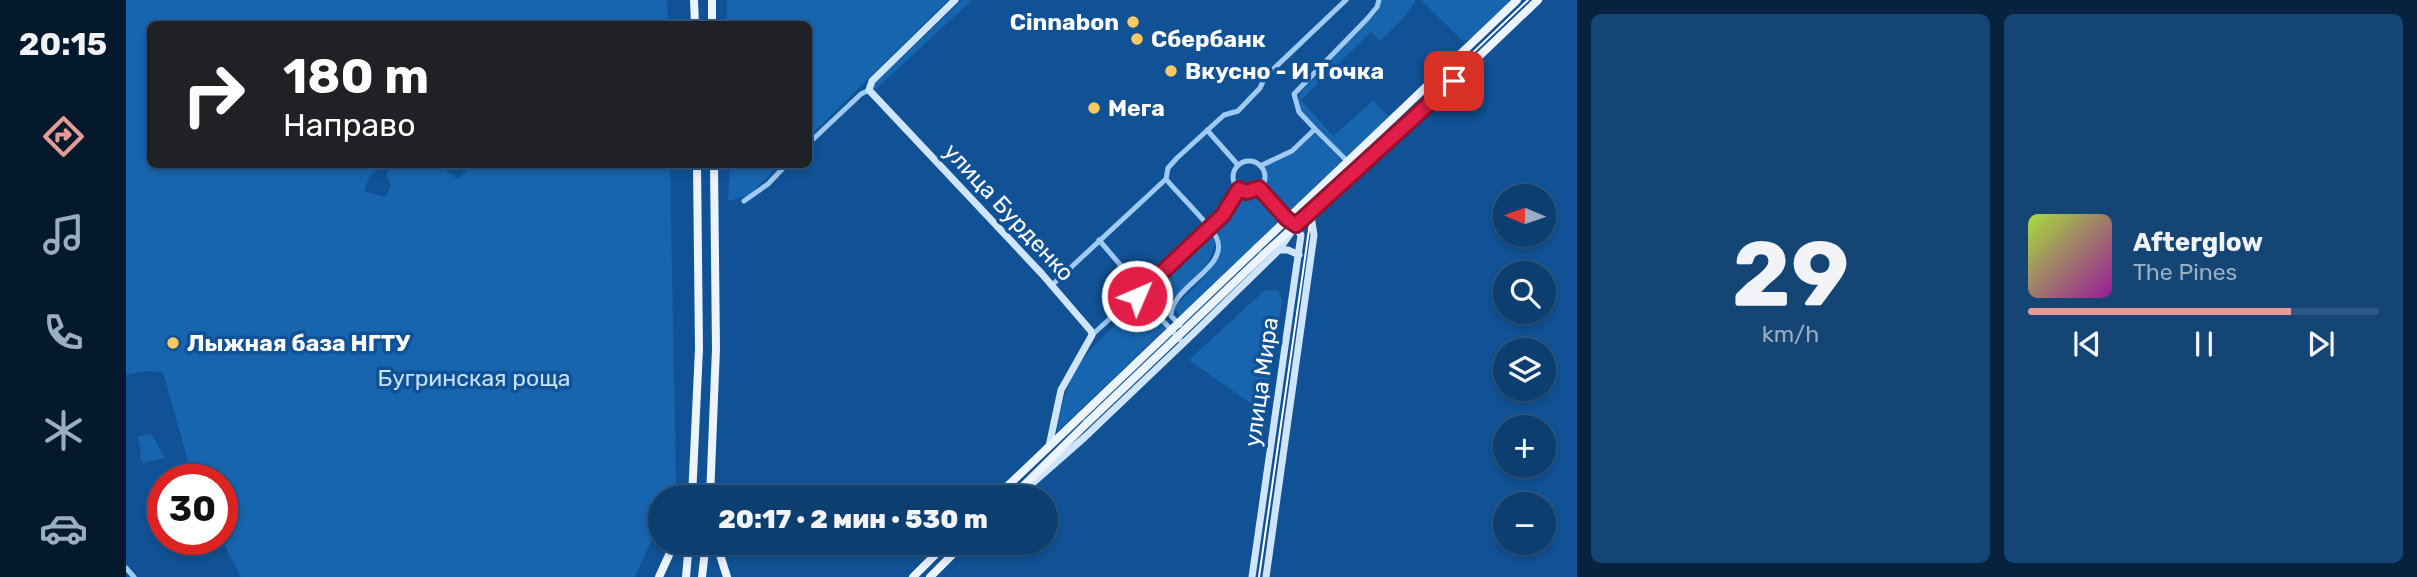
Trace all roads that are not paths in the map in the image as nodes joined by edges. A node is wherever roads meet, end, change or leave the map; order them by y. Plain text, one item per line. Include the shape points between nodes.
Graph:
1 (694, 0) edge
2 (712, 0) edge
3 (955, 0) edge
4 (1346, 0) edge
5 (1371, 0) edge
6 (1517, 0) edge
7 (1538, 0) edge
8 (1378, 4) edge
9 (695, 21) edge
10 (712, 21) edge
11 (869, 90) junction
12 (1315, 129) junction
13 (1207, 130) junction
14 (812, 141) edge
15 (1347, 162) junction
16 (1238, 165) junction
17 (1260, 166) junction
18 (697, 168) edge
19 (714, 168) edge
20 (784, 168) edge
21 (1166, 179) junction
22 (1259, 188) junction
23 (1239, 189) junction
24 (744, 201) dead end
25 (1301, 205) junction
26 (1309, 213) junction
27 (1287, 219) junction
28 (1295, 227) junction
29 (1209, 229) junction
30 (1099, 240) junction
31 (1279, 250) junction
32 (1299, 254) junction
33 (1052, 285) junction
34 (1137, 296) junction
35 (1093, 335) junction
36 (1190, 336) junction
37 (1183, 343) junction
38 (1084, 419) junction
39 (1273, 434) junction
40 (1286, 436) junction
41 (1049, 446) junction
42 (692, 485) edge
43 (712, 485) edge
44 (1008, 485) edge
45 (1025, 485) edge
46 (1028, 485) edge
47 (669, 555) edge
48 (688, 555) edge
49 (705, 555) edge
50 (720, 555) edge
51 (935, 555) edge
52 (952, 555) edge
53 (126, 568) edge
54 (134, 577) edge
55 (659, 577) edge
56 (686, 577) edge
57 (702, 577) edge
58 (727, 577) edge
59 (913, 577) edge
60 (930, 577) edge
61 (1252, 577) edge
62 (1266, 577) edge

1 - 9 main road
2 - 10 main road
3 - 11 street via 872,81
4 - 13 street via 1265,77 1238,111 1224,115
5 - 8 street
6 - 15 main road
7 - 26 main road
8 - 12 street via 1294,94 1299,112
11 - 14 street
11 - 33 street, улица Бурденко
12 - 15 street
12 - 17 street via 1292,151
13 - 16 street
13 - 21 street via 1168,168
15 - 25 main road
16 - 17 street via 1252,161
16 - 23 street via 1233,177
17 - 22 street via 1264,174
18 - 42 main road via 699,349
19 - 43 main road
20 - 24 street
21 - 29 street
21 - 30 street
22 - 23 street
22 - 27 street
23 - 29 street
25 - 26 street
25 - 27 main road
26 - 28 main road
26 - 40 street, улица Мира via 1314,236
27 - 28 street
27 - 38 main road, bridge
28 - 31 street
28 - 32 street, улица Мира via 1301,235
28 - 38 main road, bridge
29 - 34 street
29 - 36 street via 1219,249 1214,260 1171,309 1171,316
30 - 33 street
30 - 34 street via 1135,282
31 - 32 street
31 - 36 street
32 - 39 street, улица Мира
33 - 35 street, улица Бурденко
34 - 35 street
34 - 37 street
35 - 41 street via 1061,390
36 - 37 street
37 - 46 street
38 - 41 main road
38 - 45 main road
39 - 40 street
39 - 61 street, улица Мира
40 - 62 street, улица Мира
41 - 44 main road
47 - 55 main road
48 - 56 main road
49 - 57 main road
50 - 58 main road
51 - 59 main road
52 - 60 main road
53 - 54 street

